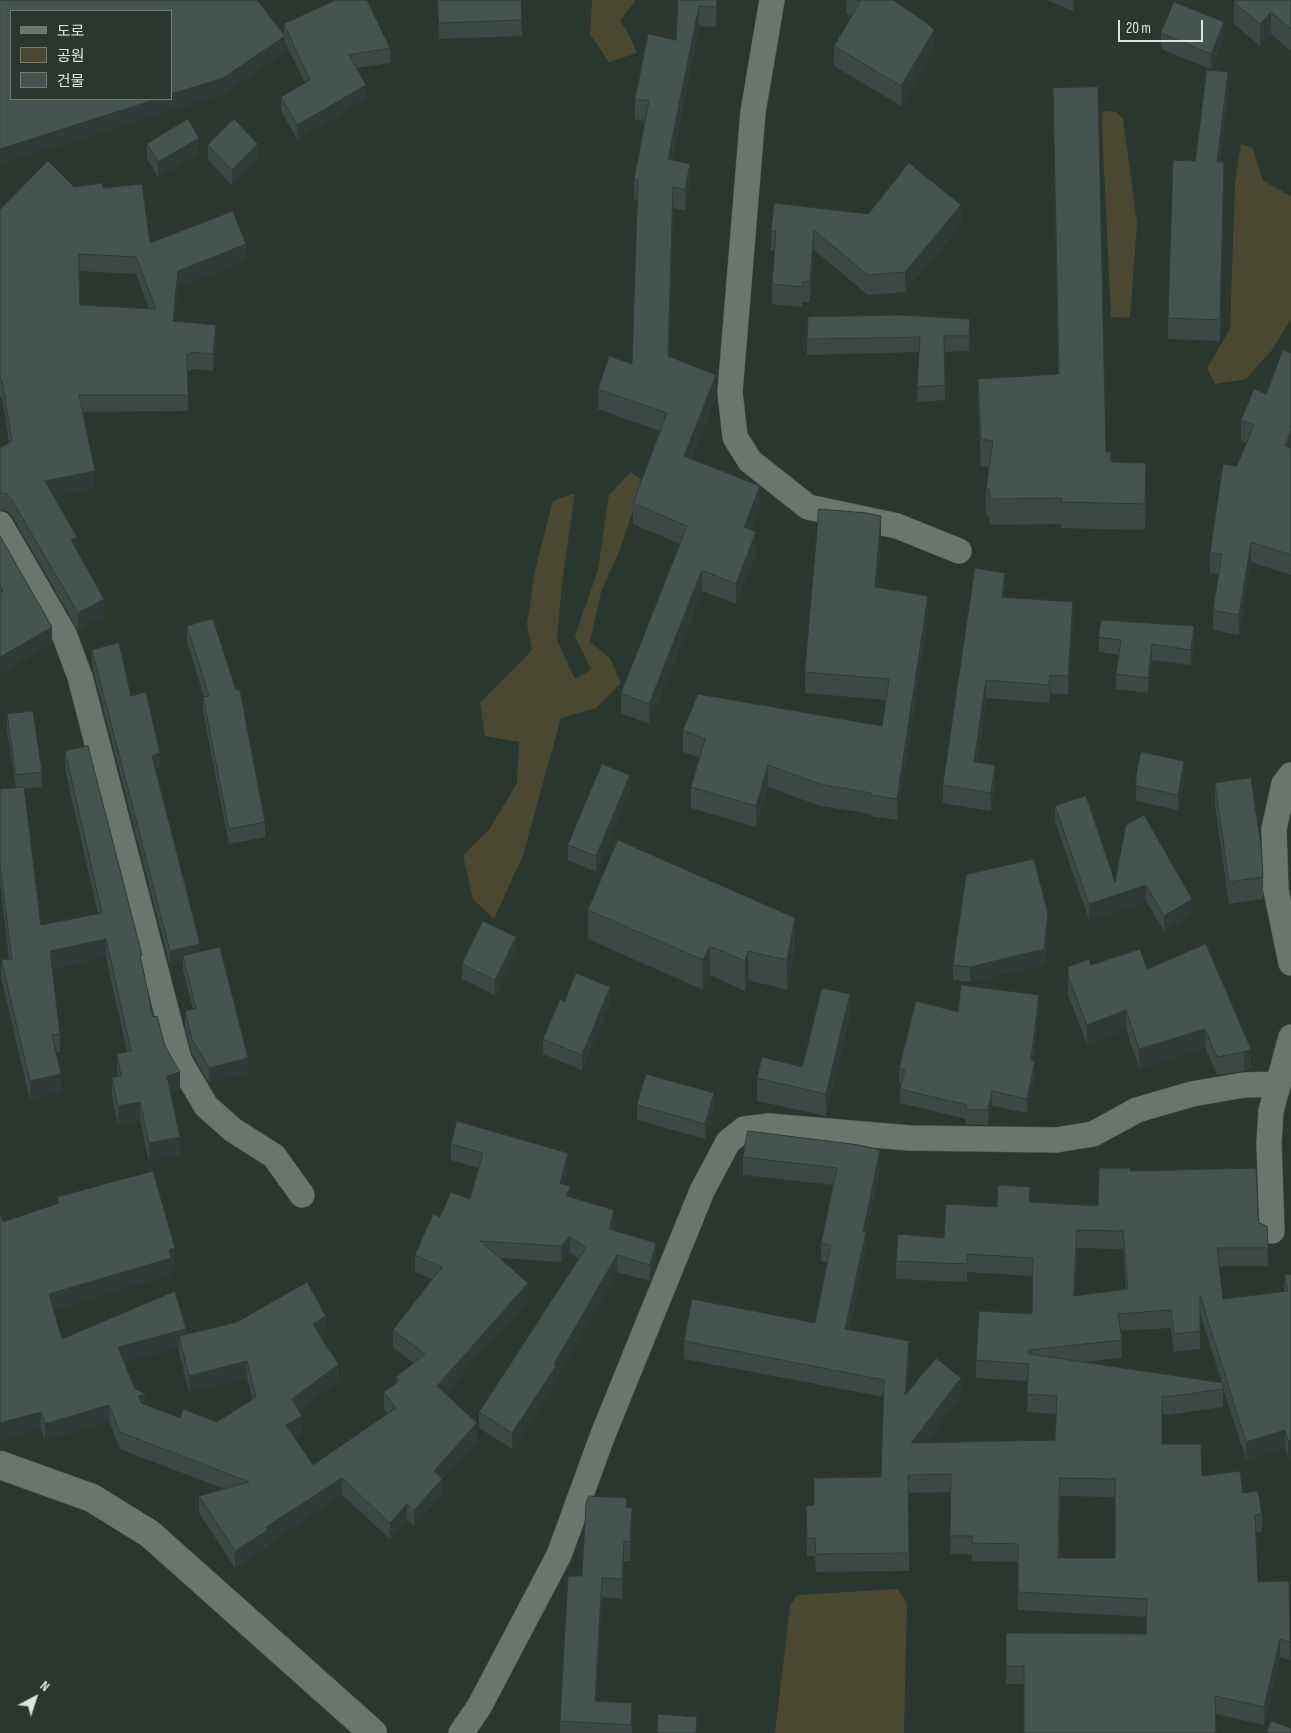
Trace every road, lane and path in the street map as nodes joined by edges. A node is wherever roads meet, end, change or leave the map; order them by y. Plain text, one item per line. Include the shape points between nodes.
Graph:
1 (772, 0) edge
2 (0, 524) edge
3 (959, 551) dead end
4 (1291, 775) edge
5 (1291, 963) edge
6 (1291, 1037) edge
7 (1278, 1084) junction
8 (302, 1195) dead end
9 (1272, 1230) dead end
10 (0, 1465) edge
11 (373, 1733) edge
12 (461, 1733) edge

1 - 3 street via 754,112 738,295 730,392 735,437 750,461 808,507 897,526
2 - 8 street via 64,634 80,677 179,1060 206,1106 233,1130 274,1156
4 - 5 street via 1284,784 1274,828 1276,890
6 - 7 street
7 - 9 street via 1271,1111 1269,1143
7 - 12 street via 1244,1085 1192,1094 1136,1110 1093,1134 1056,1140 910,1138 769,1126 744,1129 728,1142 702,1191 602,1437 559,1556
10 - 11 street via 92,1498 150,1534

